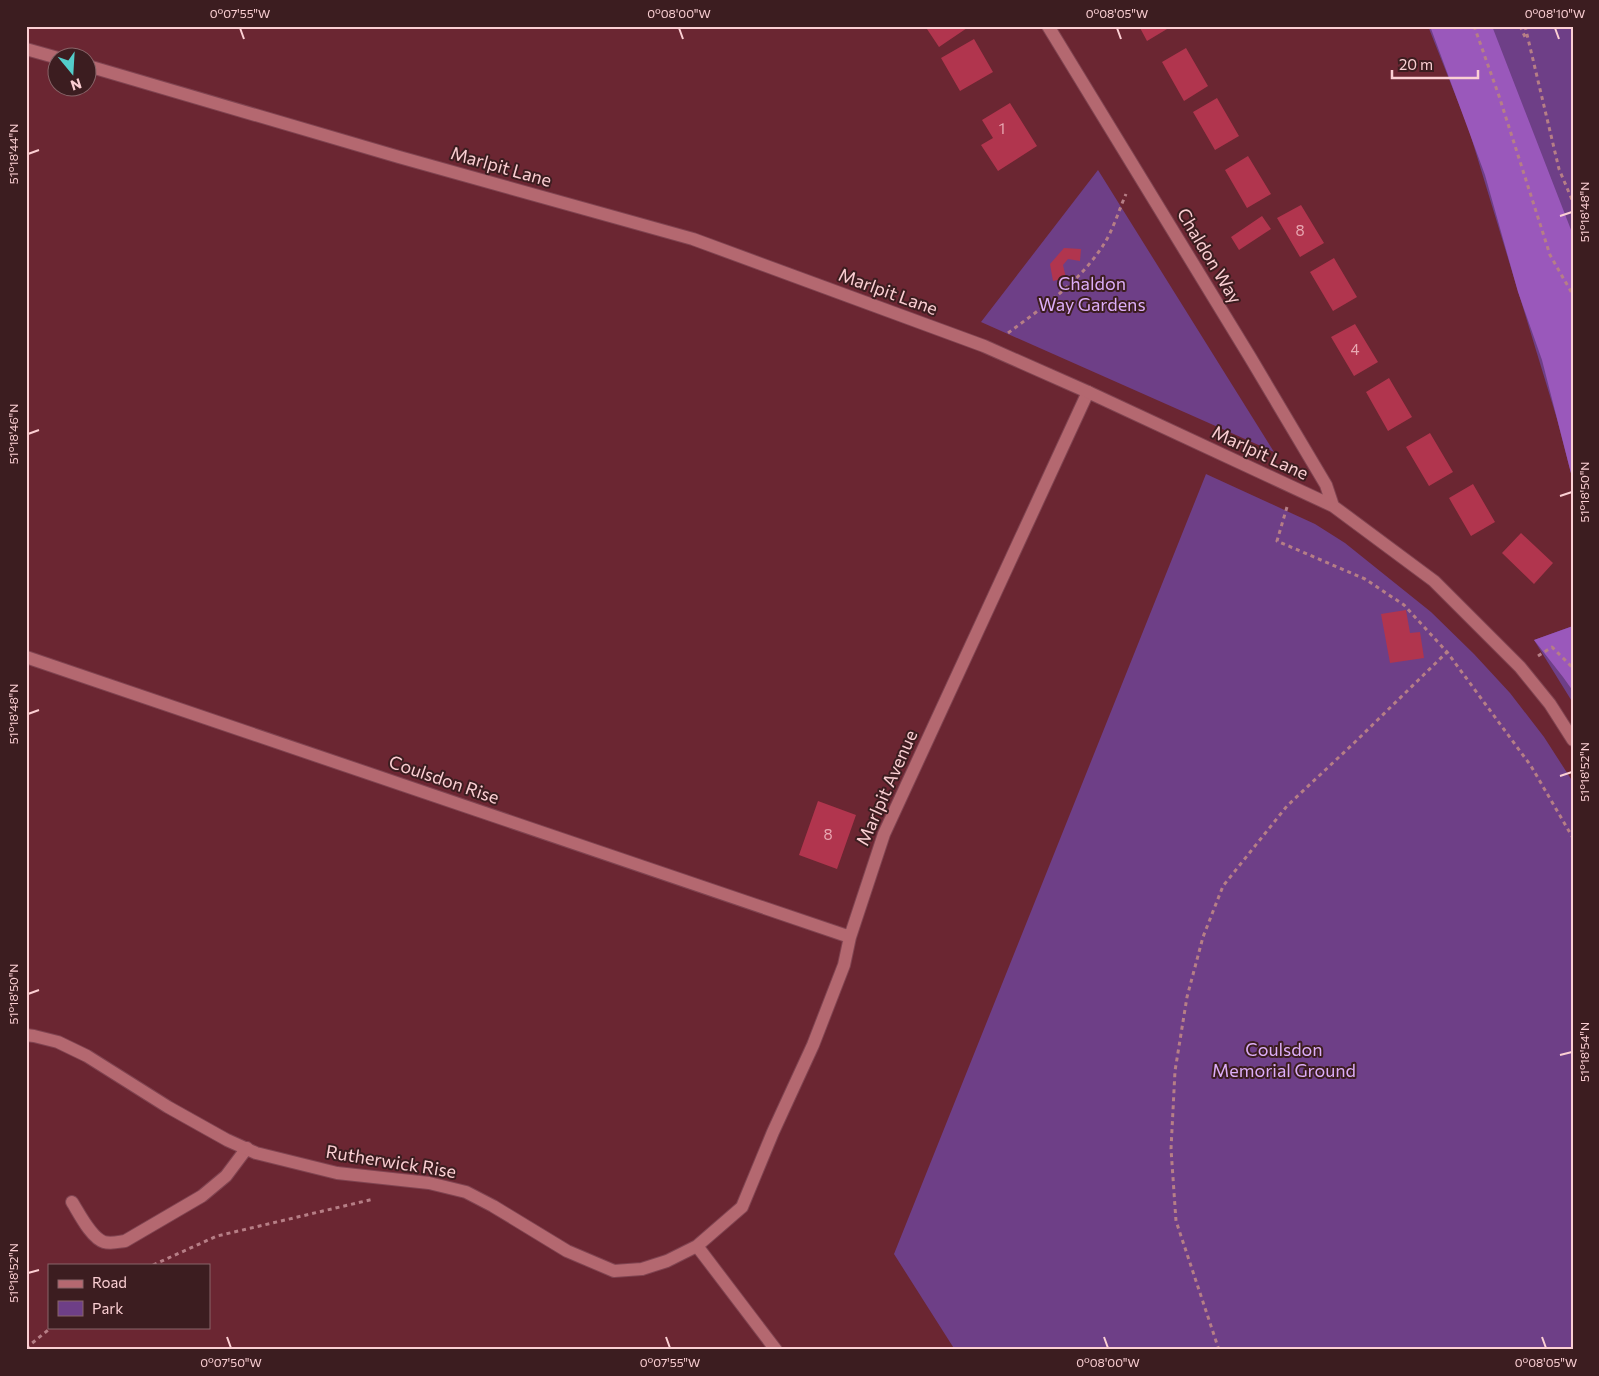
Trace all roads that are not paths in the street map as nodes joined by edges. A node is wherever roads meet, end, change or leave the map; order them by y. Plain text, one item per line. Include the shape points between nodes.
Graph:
1 (1048, 26) edge
2 (26, 49) edge
3 (48, 55) edge
4 (98, 69) edge
5 (1088, 392) junction
6 (1333, 506) junction
7 (26, 657) edge
8 (1573, 740) edge
9 (850, 937) junction
10 (26, 1035) edge
11 (247, 1148) junction
12 (72, 1202) dead end
13 (742, 1207) joint
14 (697, 1246) junction
15 (776, 1350) edge

1 - 6 street, Chaldon Way via 1245,348 1326,485
2 - 3 street
4 - 5 street, Marlpit Lane via 693,239 984,346
5 - 6 street, Marlpit Lane
5 - 9 street, Marlpit Avenue via 884,834
6 - 8 street, Marlpit Lane via 1434,581 1520,668 1550,704
7 - 9 street, Coulsdon Rise
9 - 13 street, Marlpit Avenue via 844,964 813,1045
10 - 11 street, Rutherwick Rise via 58,1042 88,1056 168,1107
11 - 12 street via 226,1176 202,1196 124,1241 105,1242 95,1237
11 - 14 street, Rutherwick Rise via 337,1173 429,1183 466,1192 567,1252 614,1271 642,1269
13 - 14 street, Rutherwick Rise
14 - 15 street

